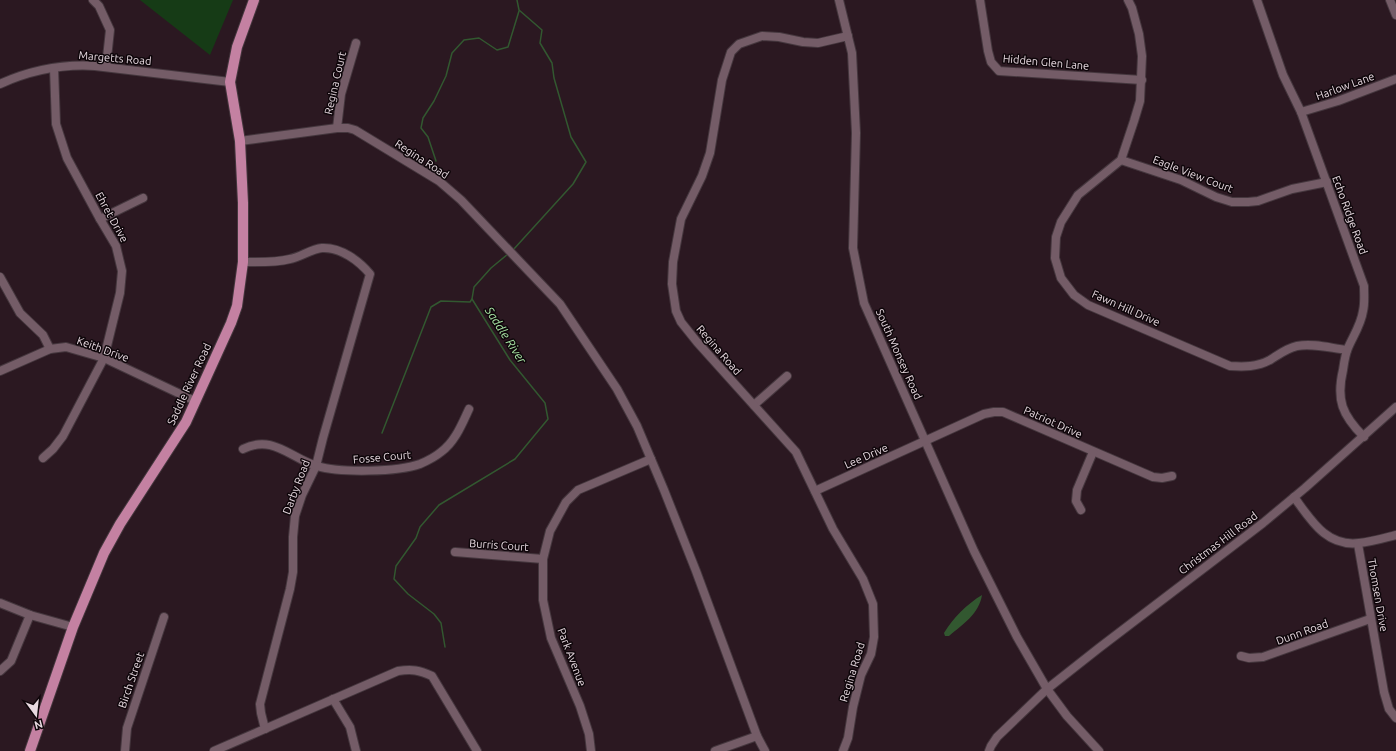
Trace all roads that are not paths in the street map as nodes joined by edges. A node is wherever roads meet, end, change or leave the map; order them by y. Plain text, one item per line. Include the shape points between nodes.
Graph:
1 (93, 0) edge
2 (254, 0) edge
3 (839, 0) edge
4 (980, 0) edge
5 (1128, 0) edge
6 (1257, 0) edge
7 (1390, 0) edge
8 (1396, 15) edge
9 (848, 36) junction
10 (356, 43) dead end
11 (106, 67) junction
12 (54, 68) junction
13 (1396, 78) edge
14 (1142, 80) junction
15 (230, 82) junction
16 (0, 84) edge
17 (1301, 112) junction
18 (336, 128) junction
19 (240, 141) junction
20 (1121, 160) junction
21 (1327, 182) junction
22 (142, 198) dead end
23 (100, 220) junction
24 (243, 262) junction
25 (0, 277) edge
26 (50, 349) junction
27 (1347, 350) junction
28 (104, 358) junction
29 (0, 371) edge
30 (787, 376) dead end
31 (196, 401) junction
32 (754, 405) junction
33 (1396, 408) edge
34 (470, 409) dead end
35 (1364, 437) junction
36 (926, 441) junction
37 (243, 449) dead end
38 (1093, 452) junction
39 (43, 458) dead end
40 (651, 458) junction
41 (316, 466) junction
42 (1172, 476) dead end
43 (815, 491) junction
44 (1294, 497) junction
45 (1081, 510) dead end
46 (1396, 534) edge
47 (1358, 544) junction
48 (454, 552) dead end
49 (543, 559) junction
50 (0, 603) edge
51 (30, 615) junction
52 (164, 617) dead end
53 (1370, 619) junction
54 (73, 627) junction
55 (1241, 656) dead end
56 (0, 671) edge
57 (1047, 689) junction
58 (333, 699) junction
59 (1396, 718) edge
60 (265, 729) junction
61 (757, 736) junction
62 (30, 751) edge
63 (125, 751) edge
64 (214, 751) edge
65 (356, 751) edge
66 (477, 751) edge
67 (591, 751) edge
68 (715, 751) edge
69 (764, 751) edge
70 (843, 751) edge
71 (989, 751) edge
72 (1099, 751) edge

1 - 11 street via 99,6 110,30
2 - 15 main road, Saddle River Road via 237,47
3 - 9 street, South Monsey Road
4 - 14 street, Hidden Glen Lane via 988,51 991,62 999,71
5 - 14 street, Fawn Hill Drive via 1139,34
6 - 17 street, Echo Ridge Road via 1283,75
7 - 8 street
9 - 32 street, Regina Road via 818,43 762,36 739,44 731,52 722,80 710,153 681,219 673,262 672,284 680,322
9 - 36 street, South Monsey Road via 852,53 856,133 853,248 862,295
10 - 18 street, Regina Court via 341,94
11 - 12 street, Margetts Road via 78,65
11 - 15 street, Margetts Road
12 - 16 street, Margetts Road
12 - 23 street, Ehret Drive via 56,124 67,158
13 - 17 street, Harlow Lane via 1338,101
14 - 20 street, Fawn Hill Drive via 1140,101
15 - 19 main road, Saddle River Road
17 - 21 street, Echo Ridge Road
18 - 19 street, Regina Road
18 - 40 street, Regina Road via 355,130 439,181 461,200 546,288 560,304 617,389
19 - 24 main road, Saddle River Road
20 - 21 street, Eagle View Court via 1181,180 1216,198 1232,202 1258,201 1292,189
20 - 27 street, Fawn Hill Drive via 1078,195 1061,222 1056,237 1055,258 1061,278 1074,295 1088,305 1230,366 1256,365 1296,346 1311,344
21 - 27 street, Echo Ridge Road via 1364,286 1364,310
22 - 23 street
23 - 28 street, Ehret Drive via 116,246 122,271 120,293
24 - 31 main road, Saddle River Road via 237,306
24 - 41 street, Darby Road via 277,262 323,248 349,255 370,274
25 - 26 street via 20,313 44,335
26 - 28 street, Keith Drive via 66,347
26 - 29 street, Keith Drive
27 - 35 street, Echo Ridge Road via 1340,398 1353,426
28 - 31 street, Keith Drive
28 - 39 street, Ehret Drive via 63,436
30 - 32 street
31 - 54 main road, Saddle River Road via 186,422 104,553
32 - 43 street, Regina Road via 796,452
33 - 35 street, Christmas Hill Road
34 - 41 street, Fosse Court via 452,442 442,452 420,464 407,468 360,471
35 - 44 street, Christmas Hill Road
36 - 38 street, Patriot Drive via 984,414 1003,412
36 - 43 street, Lee Drive
36 - 57 street, South Monsey Road via 991,585
37 - 41 street, Fosse Court via 252,444 266,444
38 - 42 street, Patriot Drive via 1153,477
38 - 45 street via 1077,490 1076,501
40 - 49 street, Park Avenue via 578,490 566,502 550,532
40 - 61 street, Regina Road
41 - 60 street, Darby Road via 295,516 290,589 260,704
43 - 70 street, Regina Road via 833,529 863,579 873,604 875,617 871,654 861,675
44 - 47 street via 1326,536
44 - 57 street, Christmas Hill Road
46 - 47 street
47 - 53 street, Thomsen Drive
48 - 49 street, Burris Court
49 - 67 street, Park Avenue via 543,600 551,638 580,706 589,734
50 - 51 street
51 - 54 street
51 - 56 street via 11,661
52 - 63 street, Birch Street via 126,728
53 - 55 street, Dunn Road via 1263,658
53 - 59 street, Thomsen Drive via 1384,692 1389,709
54 - 62 main road, Saddle River Road
57 - 71 street, Christmas Hill Road via 997,738
57 - 72 street, South Monsey Road via 1067,716
58 - 60 street
58 - 65 street via 350,727
58 - 66 street via 398,671 420,671 432,676
60 - 64 street
61 - 68 street
61 - 69 street, Regina Road

